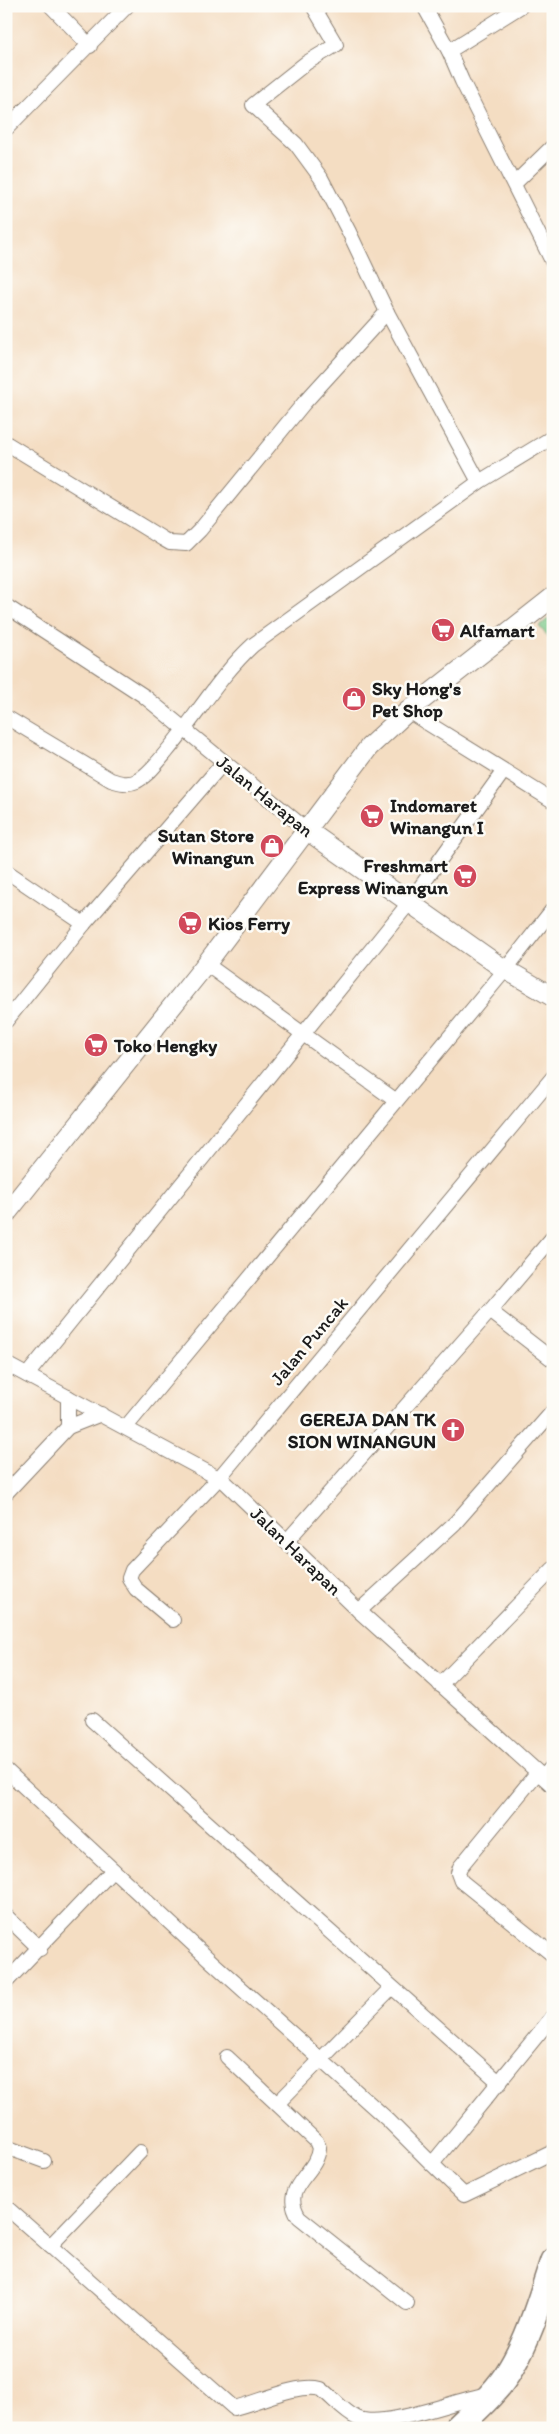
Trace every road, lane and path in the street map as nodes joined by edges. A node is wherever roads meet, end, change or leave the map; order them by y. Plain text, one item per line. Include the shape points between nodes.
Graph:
1 (51, 6) edge
2 (127, 6) edge
3 (313, 6) edge
4 (424, 6) edge
5 (521, 6) edge
6 (90, 46) junction
7 (449, 51) junction
8 (6, 129) edge
9 (553, 146) edge
10 (514, 184) junction
11 (553, 263) edge
12 (387, 312) junction
13 (553, 437) edge
14 (6, 443) edge
15 (480, 482) junction
16 (553, 596) edge
17 (6, 606) edge
18 (408, 710) junction
19 (6, 717) edge
20 (186, 730) junction
21 (224, 762) junction
22 (504, 772) junction
23 (553, 801) edge
24 (308, 831) junction
25 (6, 871) edge
26 (409, 903) junction
27 (553, 909) edge
28 (84, 924) junction
29 (206, 964) junction
30 (505, 970) junction
31 (553, 997) edge
32 (6, 1021) edge
33 (303, 1034) junction
34 (553, 1077) edge
35 (395, 1100) junction
36 (6, 1214) edge
37 (553, 1237) edge
38 (490, 1311) junction
39 (553, 1360) edge
40 (6, 1364) edge
41 (26, 1375) junction
42 (68, 1397) junction
43 (553, 1411) edge
44 (101, 1414) junction
45 (68, 1427) junction
46 (126, 1427) junction
47 (219, 1478) junction
48 (6, 1493) edge
49 (286, 1542) junction
50 (553, 1569) edge
51 (359, 1611) junction
52 (173, 1620) dead end
53 (440, 1685) junction
54 (92, 1720) dead end
55 (553, 1766) edge
56 (6, 1770) edge
57 (544, 1779) edge
58 (113, 1870) junction
59 (6, 1916) edge
60 (40, 1948) junction
61 (553, 1955) edge
62 (6, 1982) edge
63 (391, 1988) junction
64 (553, 2016) edge
65 (227, 2057) dead end
66 (322, 2060) junction
67 (500, 2083) junction
68 (277, 2104) junction
69 (6, 2147) edge
70 (140, 2152) dead end
71 (553, 2152) edge
72 (44, 2161) dead end
73 (432, 2164) junction
74 (6, 2207) edge
75 (50, 2246) junction
76 (553, 2262) edge
77 (407, 2303) dead end
78 (491, 2393) junction
79 (457, 2428) edge

1 - 6 street
2 - 6 street
3 - 12 street via 336,45 287,77 253,105 296,144 313,166
4 - 7 street
5 - 7 street
6 - 8 street
7 - 10 street
9 - 10 street
10 - 11 street
12 - 14 street via 304,403 186,544 164,540
12 - 15 street
13 - 15 street
15 - 20 street via 253,645
16 - 18 street
17 - 20 street, Jalan Harapan via 144,696
18 - 22 street
18 - 24 street via 360,757
19 - 20 street via 111,780 125,784 136,781 150,770
20 - 21 street, Jalan Harapan
21 - 24 street, Jalan Harapan
21 - 28 street
22 - 23 street
22 - 26 street
24 - 26 street, Jalan Harapan
24 - 29 street
25 - 28 street
26 - 30 street, Jalan Harapan
26 - 33 street
27 - 30 street
28 - 32 street
29 - 33 street
29 - 36 street
30 - 31 street, Jalan Harapan
30 - 35 street
33 - 35 street
33 - 41 street
34 - 47 street, Jalan Puncak
35 - 46 street
37 - 38 street
38 - 39 street
38 - 49 street
40 - 41 street, Jalan Harapan
41 - 42 street, Jalan Harapan
42 - 44 street, Jalan Harapan
42 - 45 street
43 - 51 street via 454,1524
44 - 45 street
44 - 46 street, Jalan Harapan
45 - 48 street
46 - 47 street, Jalan Harapan
47 - 49 street, Jalan Harapan
47 - 52 street, Jalan Puncak via 130,1574 136,1589
49 - 51 street, Jalan Harapan
50 - 53 street
51 - 53 street, Jalan Harapan
53 - 57 street, Jalan Harapan
54 - 63 street
55 - 57 street
56 - 58 street
57 - 61 street via 460,1867 458,1873 461,1881
58 - 60 street
58 - 66 street
59 - 60 street
60 - 62 street
63 - 66 street
63 - 67 street
64 - 67 street
65 - 68 street
66 - 68 street
66 - 73 street
67 - 73 street
68 - 77 street via 319,2148 292,2200 299,2217
69 - 72 street
70 - 75 street
71 - 73 street via 464,2195
74 - 75 street
75 - 78 street via 234,2408 296,2389 314,2387 357,2418 372,2422
76 - 78 highway via 512,2368
78 - 79 highway

